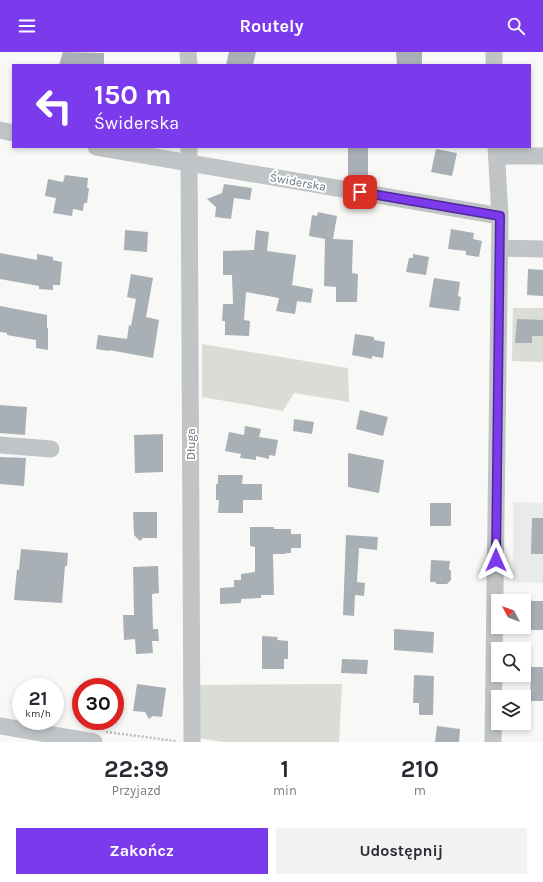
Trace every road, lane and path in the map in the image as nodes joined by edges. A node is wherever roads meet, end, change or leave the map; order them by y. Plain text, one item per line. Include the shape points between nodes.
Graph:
1 (188, 52) edge
2 (494, 52) edge
3 (189, 64) edge
4 (494, 64) edge
5 (0, 130) edge
6 (12, 133) edge
7 (108, 148) edge
8 (496, 152) edge
9 (189, 155) edge
10 (543, 156) edge
11 (500, 216) junction
12 (499, 248) junction
13 (543, 249) edge
14 (0, 445) edge
15 (51, 449) dead end
16 (0, 726) edge
17 (99, 737) edge
18 (192, 741) edge
19 (494, 742) edge

1 - 3 street
2 - 4 street
5 - 6 street
7 - 9 street, Świderska
8 - 10 street
8 - 11 street
9 - 11 street, Świderska
9 - 18 street, Długa
11 - 12 street
12 - 13 street
12 - 19 street
14 - 15 street
16 - 17 street
17 - 18 path

